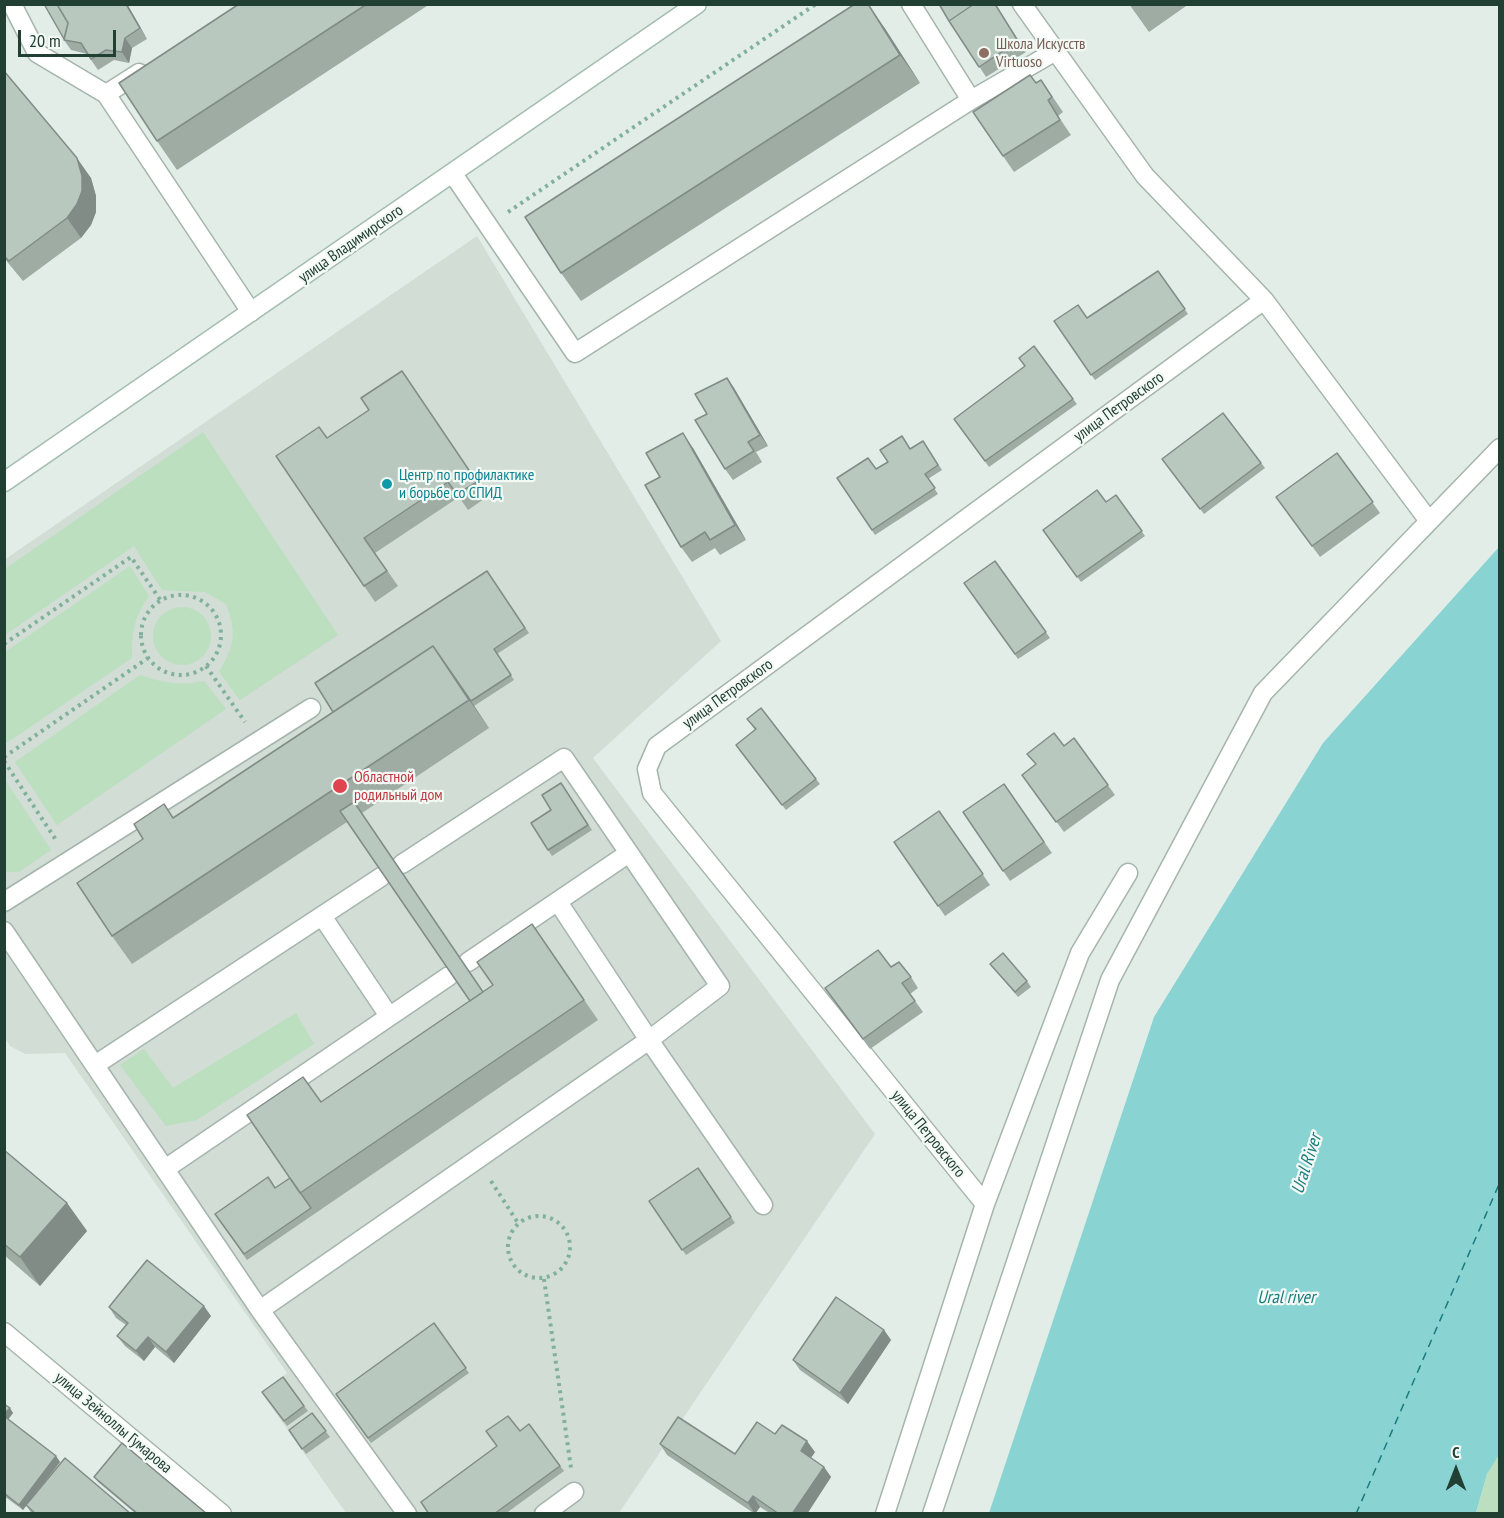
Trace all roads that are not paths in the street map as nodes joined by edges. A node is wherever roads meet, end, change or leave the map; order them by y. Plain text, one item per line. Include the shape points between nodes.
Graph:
1 (12, 4) edge
2 (697, 4) edge
3 (911, 4) edge
4 (1022, 4) edge
5 (1054, 52) junction
6 (155, 62) edge
7 (106, 94) junction
8 (971, 100) junction
9 (453, 174) junction
10 (1264, 300) junction
11 (251, 312) junction
12 (1500, 448) edge
13 (4, 482) edge
14 (1429, 521) junction
15 (311, 708) dead end
16 (629, 853) junction
17 (402, 864) dead end
18 (1128, 873) dead end
19 (381, 877) edge
20 (4, 902) edge
21 (558, 902) junction
22 (322, 916) junction
23 (4, 931) edge
24 (468, 962) dead end
25 (448, 976) edge
26 (389, 1016) junction
27 (649, 1040) junction
28 (95, 1065) junction
29 (165, 1169) junction
30 (985, 1204) junction
31 (763, 1205) dead end
32 (260, 1310) junction
33 (4, 1332) edge
34 (574, 1492) road end
35 (222, 1514) edge
36 (407, 1514) edge
37 (544, 1514) edge
38 (885, 1514) edge
39 (932, 1514) edge

1 - 7 street via 36,53
2 - 9 street, улица Владимирского
3 - 8 street
4 - 5 street
5 - 8 street
5 - 10 street via 1145,176
6 - 7 street
7 - 11 street
8 - 9 street via 575,353
9 - 11 street, улица Владимирского
10 - 14 street
10 - 30 street, улица Петровского via 657,746 647,769 652,793
11 - 13 street, улица Владимирского
12 - 14 street
14 - 39 street via 1263,693 1110,980
15 - 20 street
16 - 17 street via 564,758
16 - 21 street
16 - 27 street via 720,986
18 - 30 street via 1080,953
19 - 22 street
21 - 24 street
21 - 27 street
22 - 26 street
22 - 28 street
23 - 28 street
25 - 26 street
26 - 29 street
27 - 31 street
27 - 32 street
28 - 29 street
29 - 32 street
30 - 38 street
32 - 36 street
33 - 35 street, улица Зейноллы Гумарова
34 - 37 street

